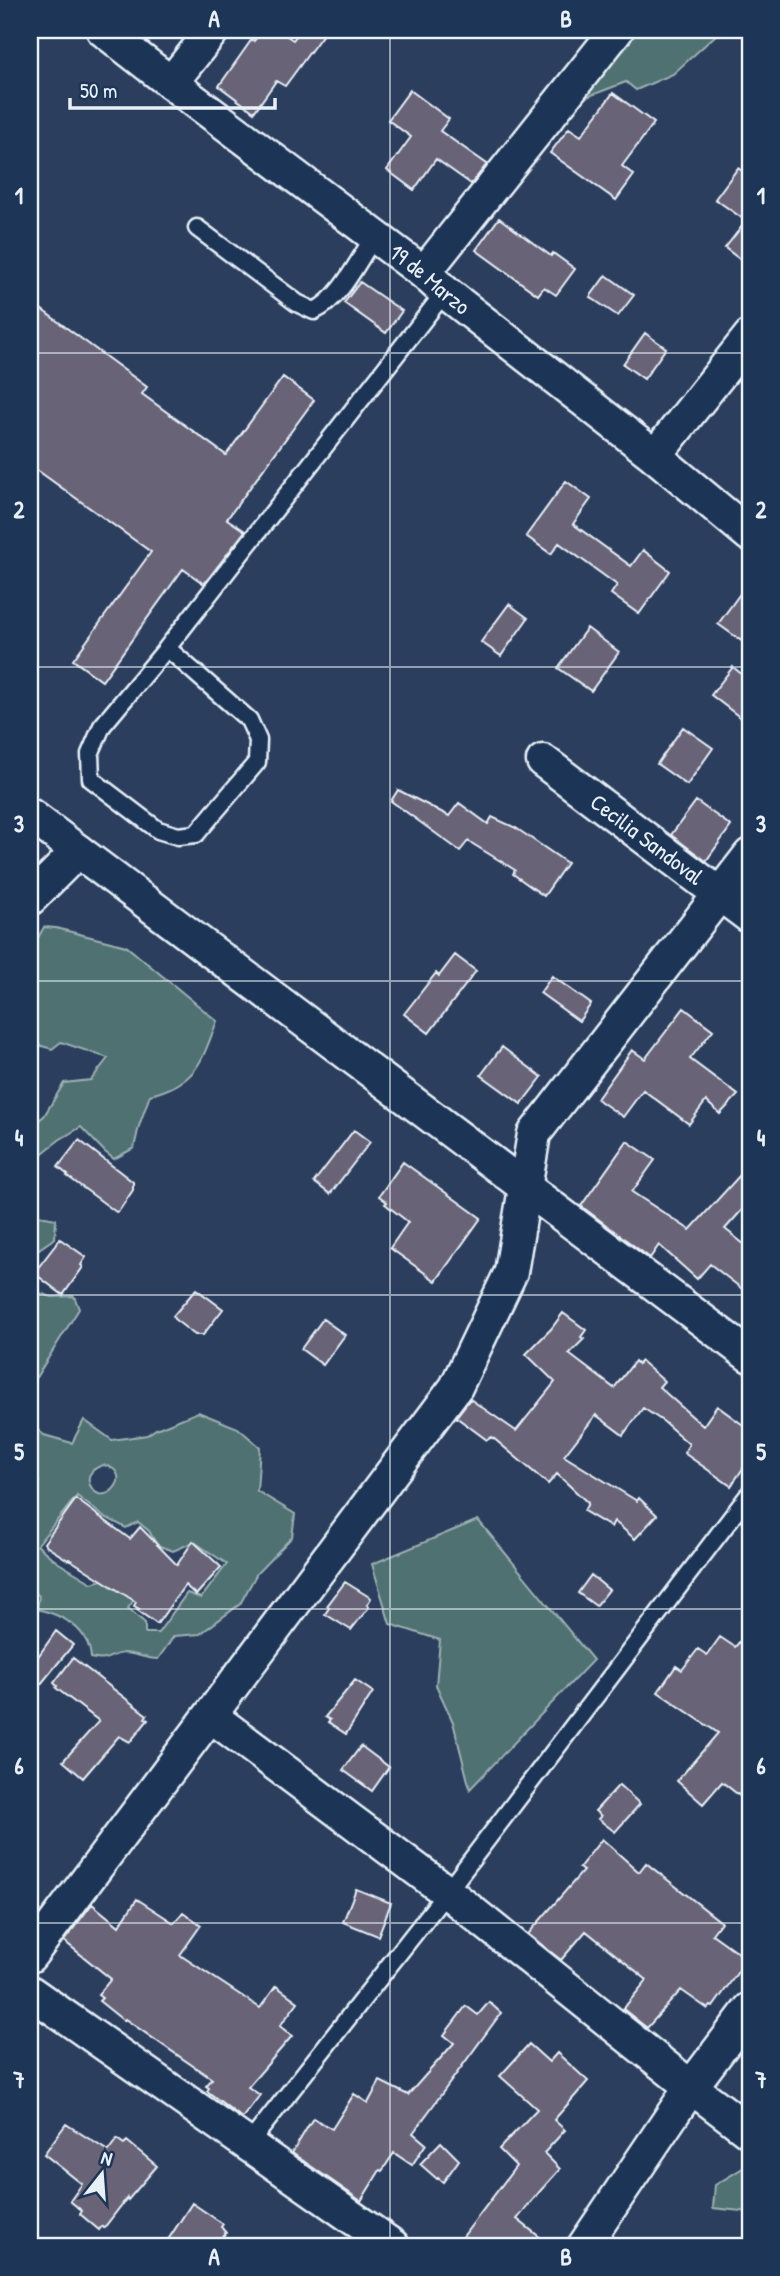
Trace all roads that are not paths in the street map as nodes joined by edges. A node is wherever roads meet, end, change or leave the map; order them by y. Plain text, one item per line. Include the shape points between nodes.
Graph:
1 (103, 30) edge
2 (213, 30) edge
3 (617, 30) edge
4 (171, 83) junction
5 (197, 228) dead end
6 (375, 234) junction
7 (434, 283) junction
8 (750, 336) edge
9 (655, 457) junction
10 (750, 535) edge
11 (167, 648) junction
12 (543, 761) dead end
13 (30, 815) edge
14 (78, 851) junction
15 (750, 855) edge
16 (722, 894) junction
17 (30, 899) edge
18 (750, 917) edge
19 (525, 1187) junction
20 (750, 1356) edge
21 (750, 1493) edge
22 (211, 1716) junction
23 (447, 1892) junction
24 (30, 1956) edge
25 (30, 1992) edge
26 (750, 2008) edge
27 (691, 2087) junction
28 (750, 2132) edge
29 (248, 2145) junction
30 (393, 2246) edge
31 (584, 2246) edge

1 - 4 street, 19 de Marzo
2 - 4 street
3 - 7 street
4 - 6 street, 19 de Marzo
5 - 6 lane via 314,311 326,306
6 - 7 street, 19 de Marzo
7 - 9 street, 19 de Marzo
7 - 11 lane
8 - 9 street
9 - 10 street, 19 de Marzo
11 - 11 lane via 102,726 90,754 91,779 158,830 177,836 196,834 257,762 258,740 249,720
12 - 16 street, Cecilia Sandoval
13 - 14 street
14 - 17 street
14 - 19 street
15 - 16 street
16 - 18 street, Cecilia Sandoval
16 - 19 street via 534,1134
19 - 20 street
19 - 22 street via 511,1272 456,1387
21 - 23 lane
22 - 23 street
22 - 24 street
23 - 27 street
23 - 29 lane
25 - 29 street
26 - 27 street
27 - 28 street
27 - 31 street
29 - 30 street

